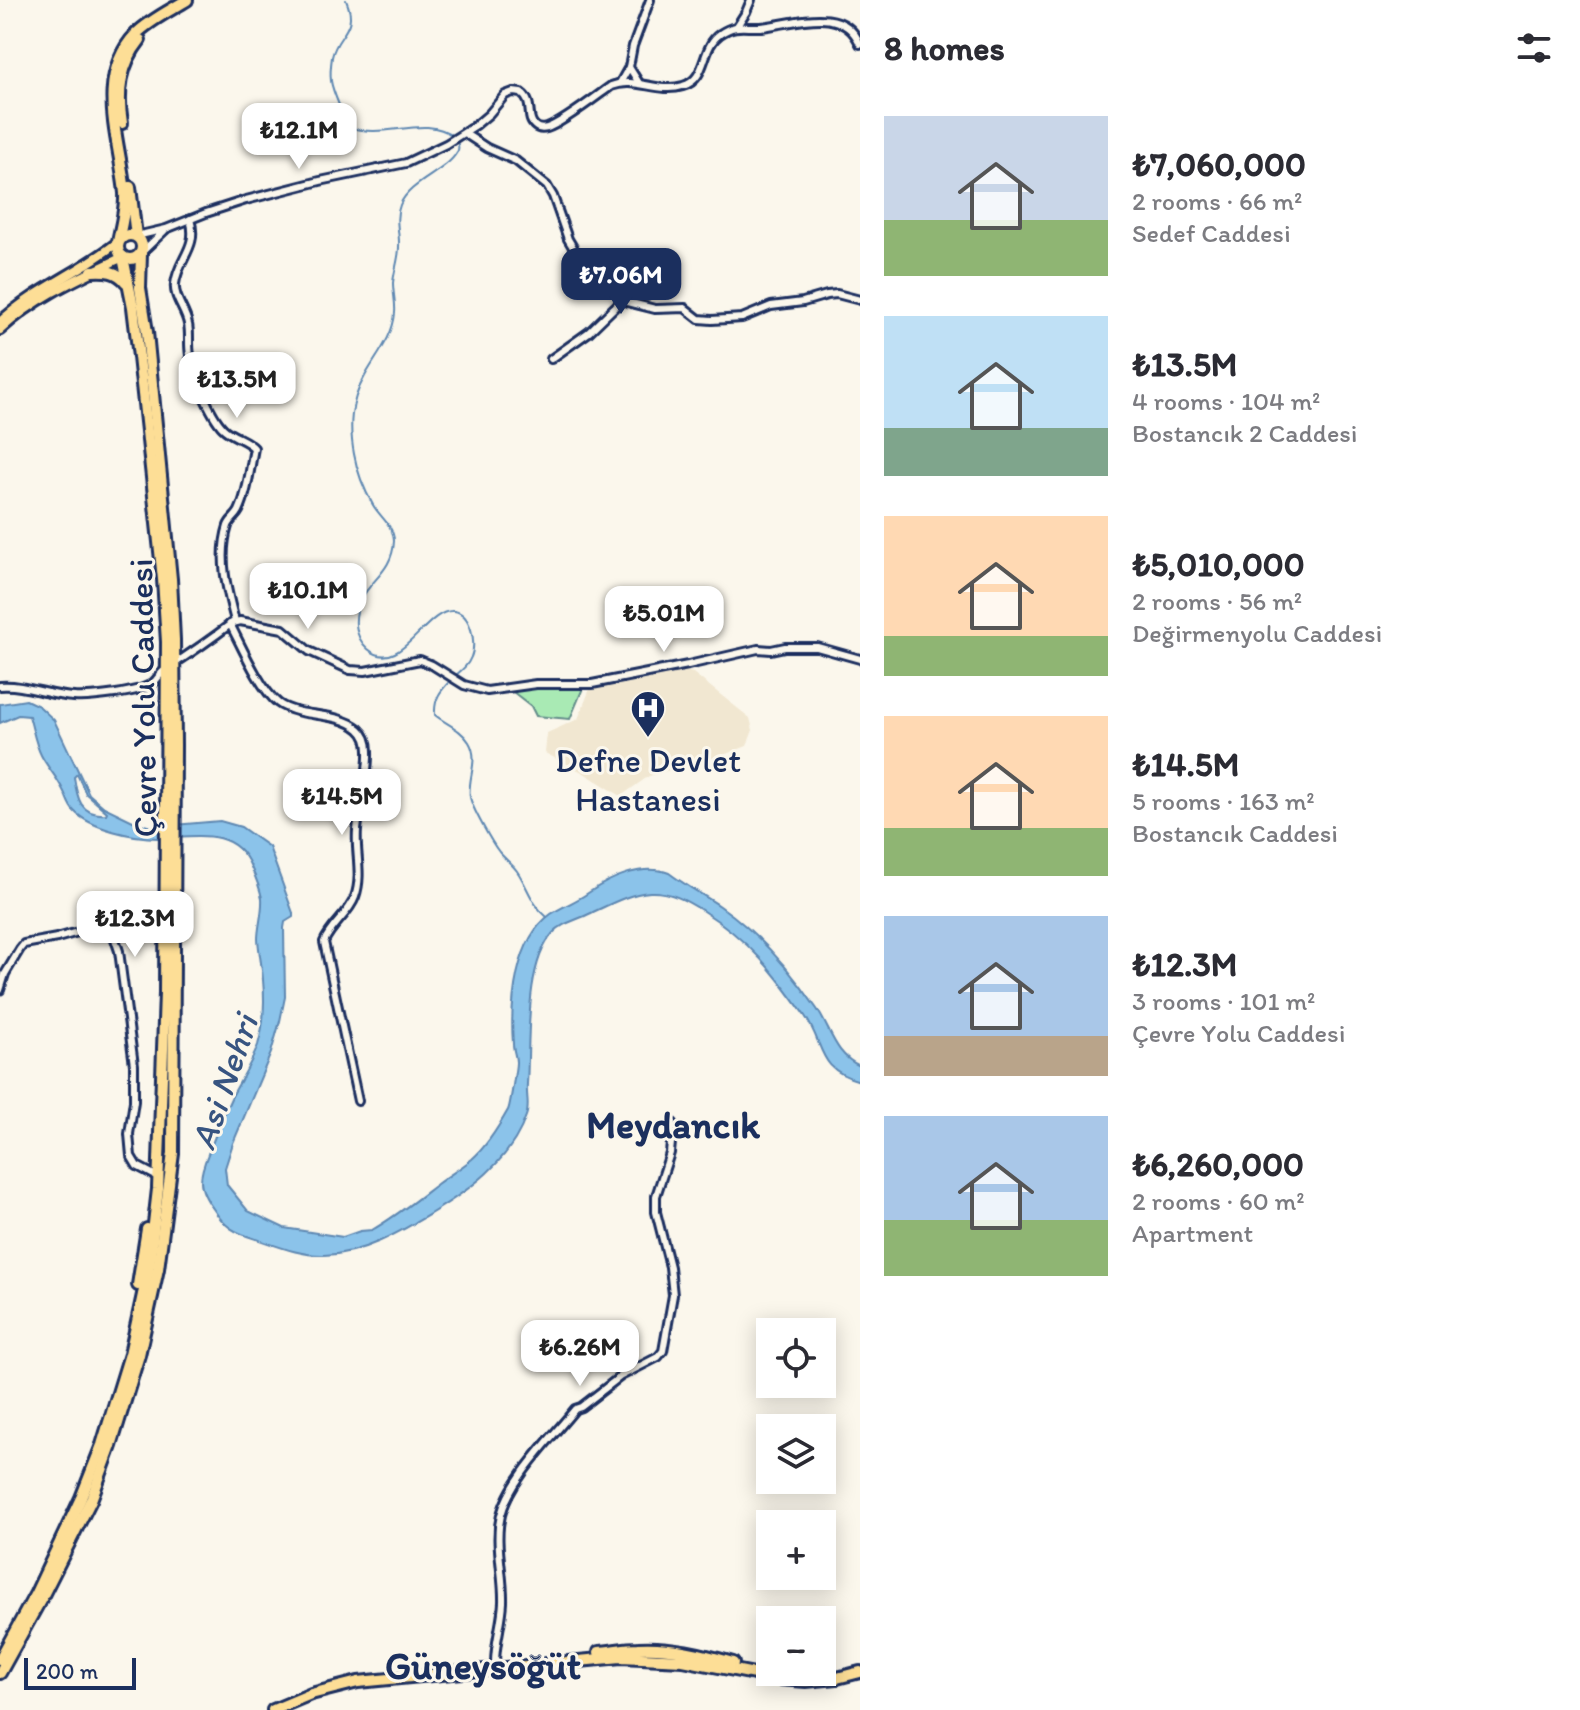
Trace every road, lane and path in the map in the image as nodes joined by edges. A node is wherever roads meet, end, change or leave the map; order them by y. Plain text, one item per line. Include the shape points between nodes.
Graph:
1 (187, 0) edge
2 (198, 0) edge
3 (650, 0) edge
4 (751, 0) edge
5 (175, 11) junction
6 (737, 26) junction
7 (860, 44) edge
8 (629, 67) junction
9 (620, 83) junction
10 (639, 84) junction
11 (462, 134) junction
12 (190, 219) junction
13 (166, 229) junction
14 (136, 236) junction
15 (118, 242) junction
16 (141, 253) junction
17 (123, 257) junction
18 (92, 271) junction
19 (129, 289) junction
20 (623, 299) junction
21 (860, 300) edge
22 (14, 314) junction
23 (0, 322) edge
24 (0, 330) edge
25 (551, 359) dead end
26 (232, 623) junction
27 (174, 646) junction
28 (190, 654) junction
29 (860, 659) edge
30 (171, 667) junction
31 (0, 686) edge
32 (170, 846) junction
33 (0, 990) edge
34 (358, 1101) dead end
35 (673, 1123) dead end
36 (158, 1177) junction
37 (0, 1659) edge
38 (495, 1663) junction
39 (756, 1669) edge
40 (860, 1670) edge
41 (836, 1672) edge
42 (0, 1673) edge
43 (262, 1710) edge
44 (273, 1710) edge

1 - 5 highway
2 - 5 highway
3 - 8 street
4 - 6 street
5 - 14 highway via 137,44 120,84
5 - 15 highway via 132,38 112,85 125,197
6 - 7 street via 835,21 852,29
6 - 10 street via 713,39 688,85 663,89
8 - 9 street
8 - 10 street
9 - 10 street
9 - 11 street via 541,129 531,121 527,97 509,93
11 - 12 street via 400,165 246,200
11 - 20 street via 516,161 547,186 577,254
12 - 13 street
12 - 26 street via 192,239 174,290 188,320 191,361 220,425 254,448 225,549
13 - 14 street
13 - 16 street
14 - 15 highway
14 - 16 highway
15 - 17 highway
15 - 22 main road via 29,298
16 - 17 highway
16 - 27 highway, Çevre Yolu Caddesi
17 - 18 main road
17 - 19 highway, Çevre Yolu Caddesi
18 - 19 highway via 117,274
18 - 22 main road
19 - 30 highway, Çevre Yolu Caddesi
20 - 21 street via 655,309 685,308 699,319 712,320 742,318 824,295
20 - 25 street
22 - 23 main road
22 - 24 main road
26 - 28 street
26 - 29 street via 283,629 309,651 350,670 420,660 487,691 592,684 758,649 817,647
26 - 34 street via 278,703 350,724 367,740 357,833 358,885 352,905 324,942
27 - 28 street
27 - 30 highway, Çevre Yolu Caddesi
28 - 30 street
30 - 31 street via 152,684 93,697
30 - 32 highway, Çevre Yolu Caddesi
32 - 36 highway, Çevre Yolu Caddesi
32 - 42 highway, Çevre Yolu Caddesi via 173,1153 158,1269 139,1355 91,1500
33 - 36 street via 24,944 111,927 134,1065 131,1156 137,1166
35 - 38 street via 656,1196 673,1295 663,1351 575,1409 509,1494 500,1525 503,1603
36 - 37 highway, Çevre Yolu Caddesi via 149,1267 102,1445 36,1593
38 - 39 highway via 638,1648 700,1653
38 - 43 highway via 349,1678
40 - 41 highway
40 - 44 highway via 806,1681 683,1660 621,1657 358,1682

